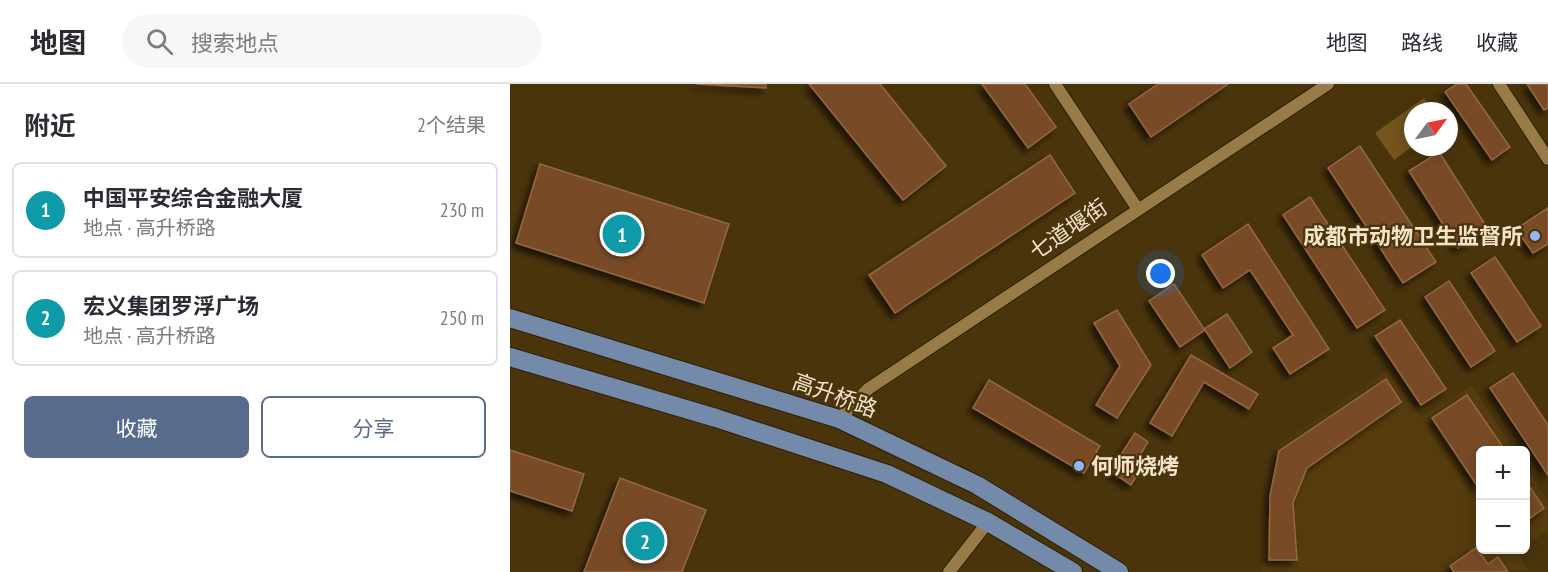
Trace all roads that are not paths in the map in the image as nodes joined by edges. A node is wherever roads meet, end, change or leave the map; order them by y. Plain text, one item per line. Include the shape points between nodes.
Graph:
1 (1055, 84) edge
2 (1328, 84) edge
3 (1499, 84) edge
4 (1548, 159) edge
5 (1137, 208) junction
6 (510, 318) edge
7 (510, 357) edge
8 (839, 419) junction
9 (988, 522) junction
10 (949, 572) edge
11 (1073, 572) edge
12 (1119, 572) edge

1 - 5 street
2 - 5 street, 七道堰街
3 - 4 street
5 - 8 street, 七道堰街 via 868,389
6 - 8 main road, 高升桥路
7 - 9 main road via 887,474
8 - 12 main road, 高升桥路 via 977,485
9 - 10 street
9 - 11 main road

